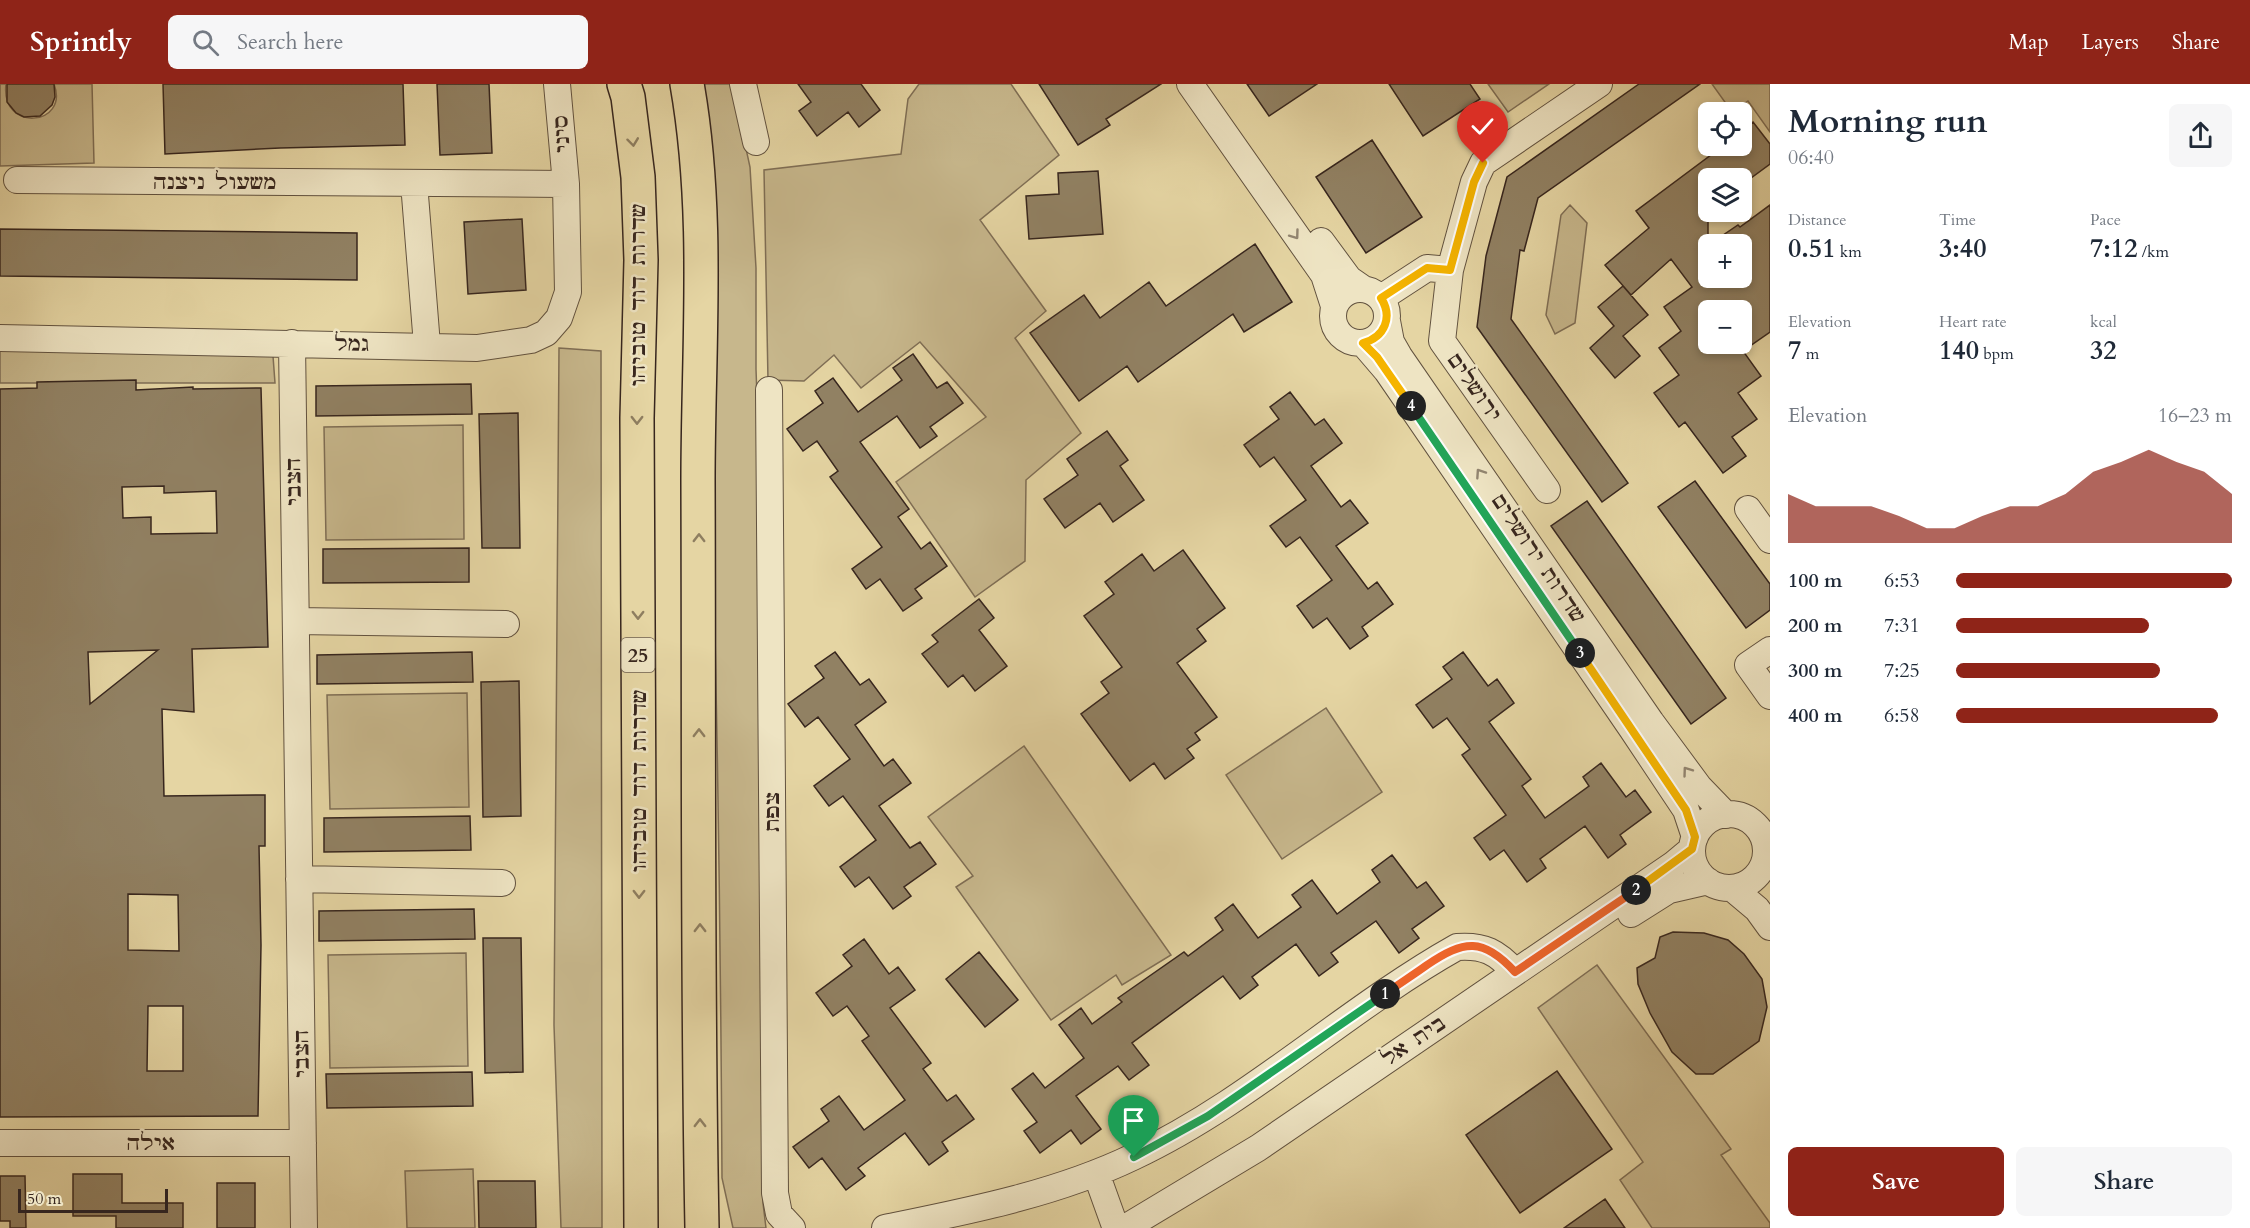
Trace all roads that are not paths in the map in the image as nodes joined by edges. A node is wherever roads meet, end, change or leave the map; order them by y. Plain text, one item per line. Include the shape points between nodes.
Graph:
1 (557, 84) edge
2 (624, 84) edge
3 (687, 84) edge
4 (743, 84) edge
5 (1190, 84) edge
6 (1210, 84) edge
7 (1599, 84) edge
8 (756, 142) dead end
9 (17, 180) dead end
10 (414, 183) junction
11 (566, 184) junction
12 (1450, 270) junction
13 (1377, 302) junction
14 (1334, 306) junction
15 (0, 338) edge
16 (292, 343) junction
17 (1363, 343) junction
18 (427, 345) junction
19 (769, 390) dead end
20 (1547, 490) dead end
21 (1748, 508) dead end
22 (1770, 540) edge
23 (296, 621) junction
24 (506, 624) dead end
25 (1770, 650) edge
26 (1770, 696) edge
27 (1770, 811) edge
28 (1732, 815) junction
29 (1694, 843) junction
30 (1767, 862) edge
31 (299, 879) junction
32 (502, 883) dead end
33 (1720, 884) junction
34 (1770, 927) edge
35 (1515, 972) junction
36 (0, 1143) edge
37 (303, 1143) junction
38 (1096, 1173) junction
39 (701, 1182) junction
40 (1123, 1227) edge
41 (304, 1228) edge
42 (641, 1228) edge
43 (702, 1228) edge
44 (716, 1228) edge
45 (792, 1228) edge
46 (885, 1228) edge
47 (1160, 1228) edge

1 - 11 street, סיני
2 -> 42 highway, שדרות דוד טוביהו / 25 via 638,177 641,260 637,418
39 -> 3 highway via 698,419 702,260 698,172
4 - 8 street
5 -> 14 street via 1324,276
6 - 13 street via 1340,268
7 - 12 street, ירושלים via 1483,163 1474,182
9 - 10 street, משעול ניצנה
10 - 11 street, משעול ניצנה
10 - 18 street
11 - 18 street, גמל via 568,292 559,318 546,333 531,340 477,348
12 - 13 street via 1427,268
12 - 20 street, ירושלים via 1442,341
13 - 14 street via 1345,292
13 - 17 street via 1379,336
28 -> 13 street, שדרות ירושלים via 1699,787 1651,722 1406,365 1391,342
14 - 17 street via 1337,331 1348,340
15 - 16 street, גמל
16 - 18 street, גמל
16 - 23 street, הצבי
17 - 29 street, שדרות ירושלים via 1387,371 1686,810
19 - 45 street, צפת via 775,1193 779,1214
21 - 22 street
23 - 24 street
23 - 31 street, הצבי
25 - 26 street via 1748,665
27 - 28 street
28 - 29 street via 1707,821
28 - 30 street via 1750,821 1758,830
29 - 33 street via 1696,867
29 - 35 street, בית אל via 1674,864
30 - 33 street via 1750,881
31 - 32 street
31 - 37 street, הצבי
33 - 34 street via 1757,909
33 - 47 street, בית אל via 1683,886 1655,898 1267,1159 1182,1209
35 - 38 street via 1490,950 1474,945 1457,947 1208,1116
35 - 40 street, בית אל via 1250,1153
36 - 37 street, אילה
37 - 41 street, הצבי
38 - 40 street
38 - 46 street via 998,1203
39 - 43 highway
39 - 44 highway

